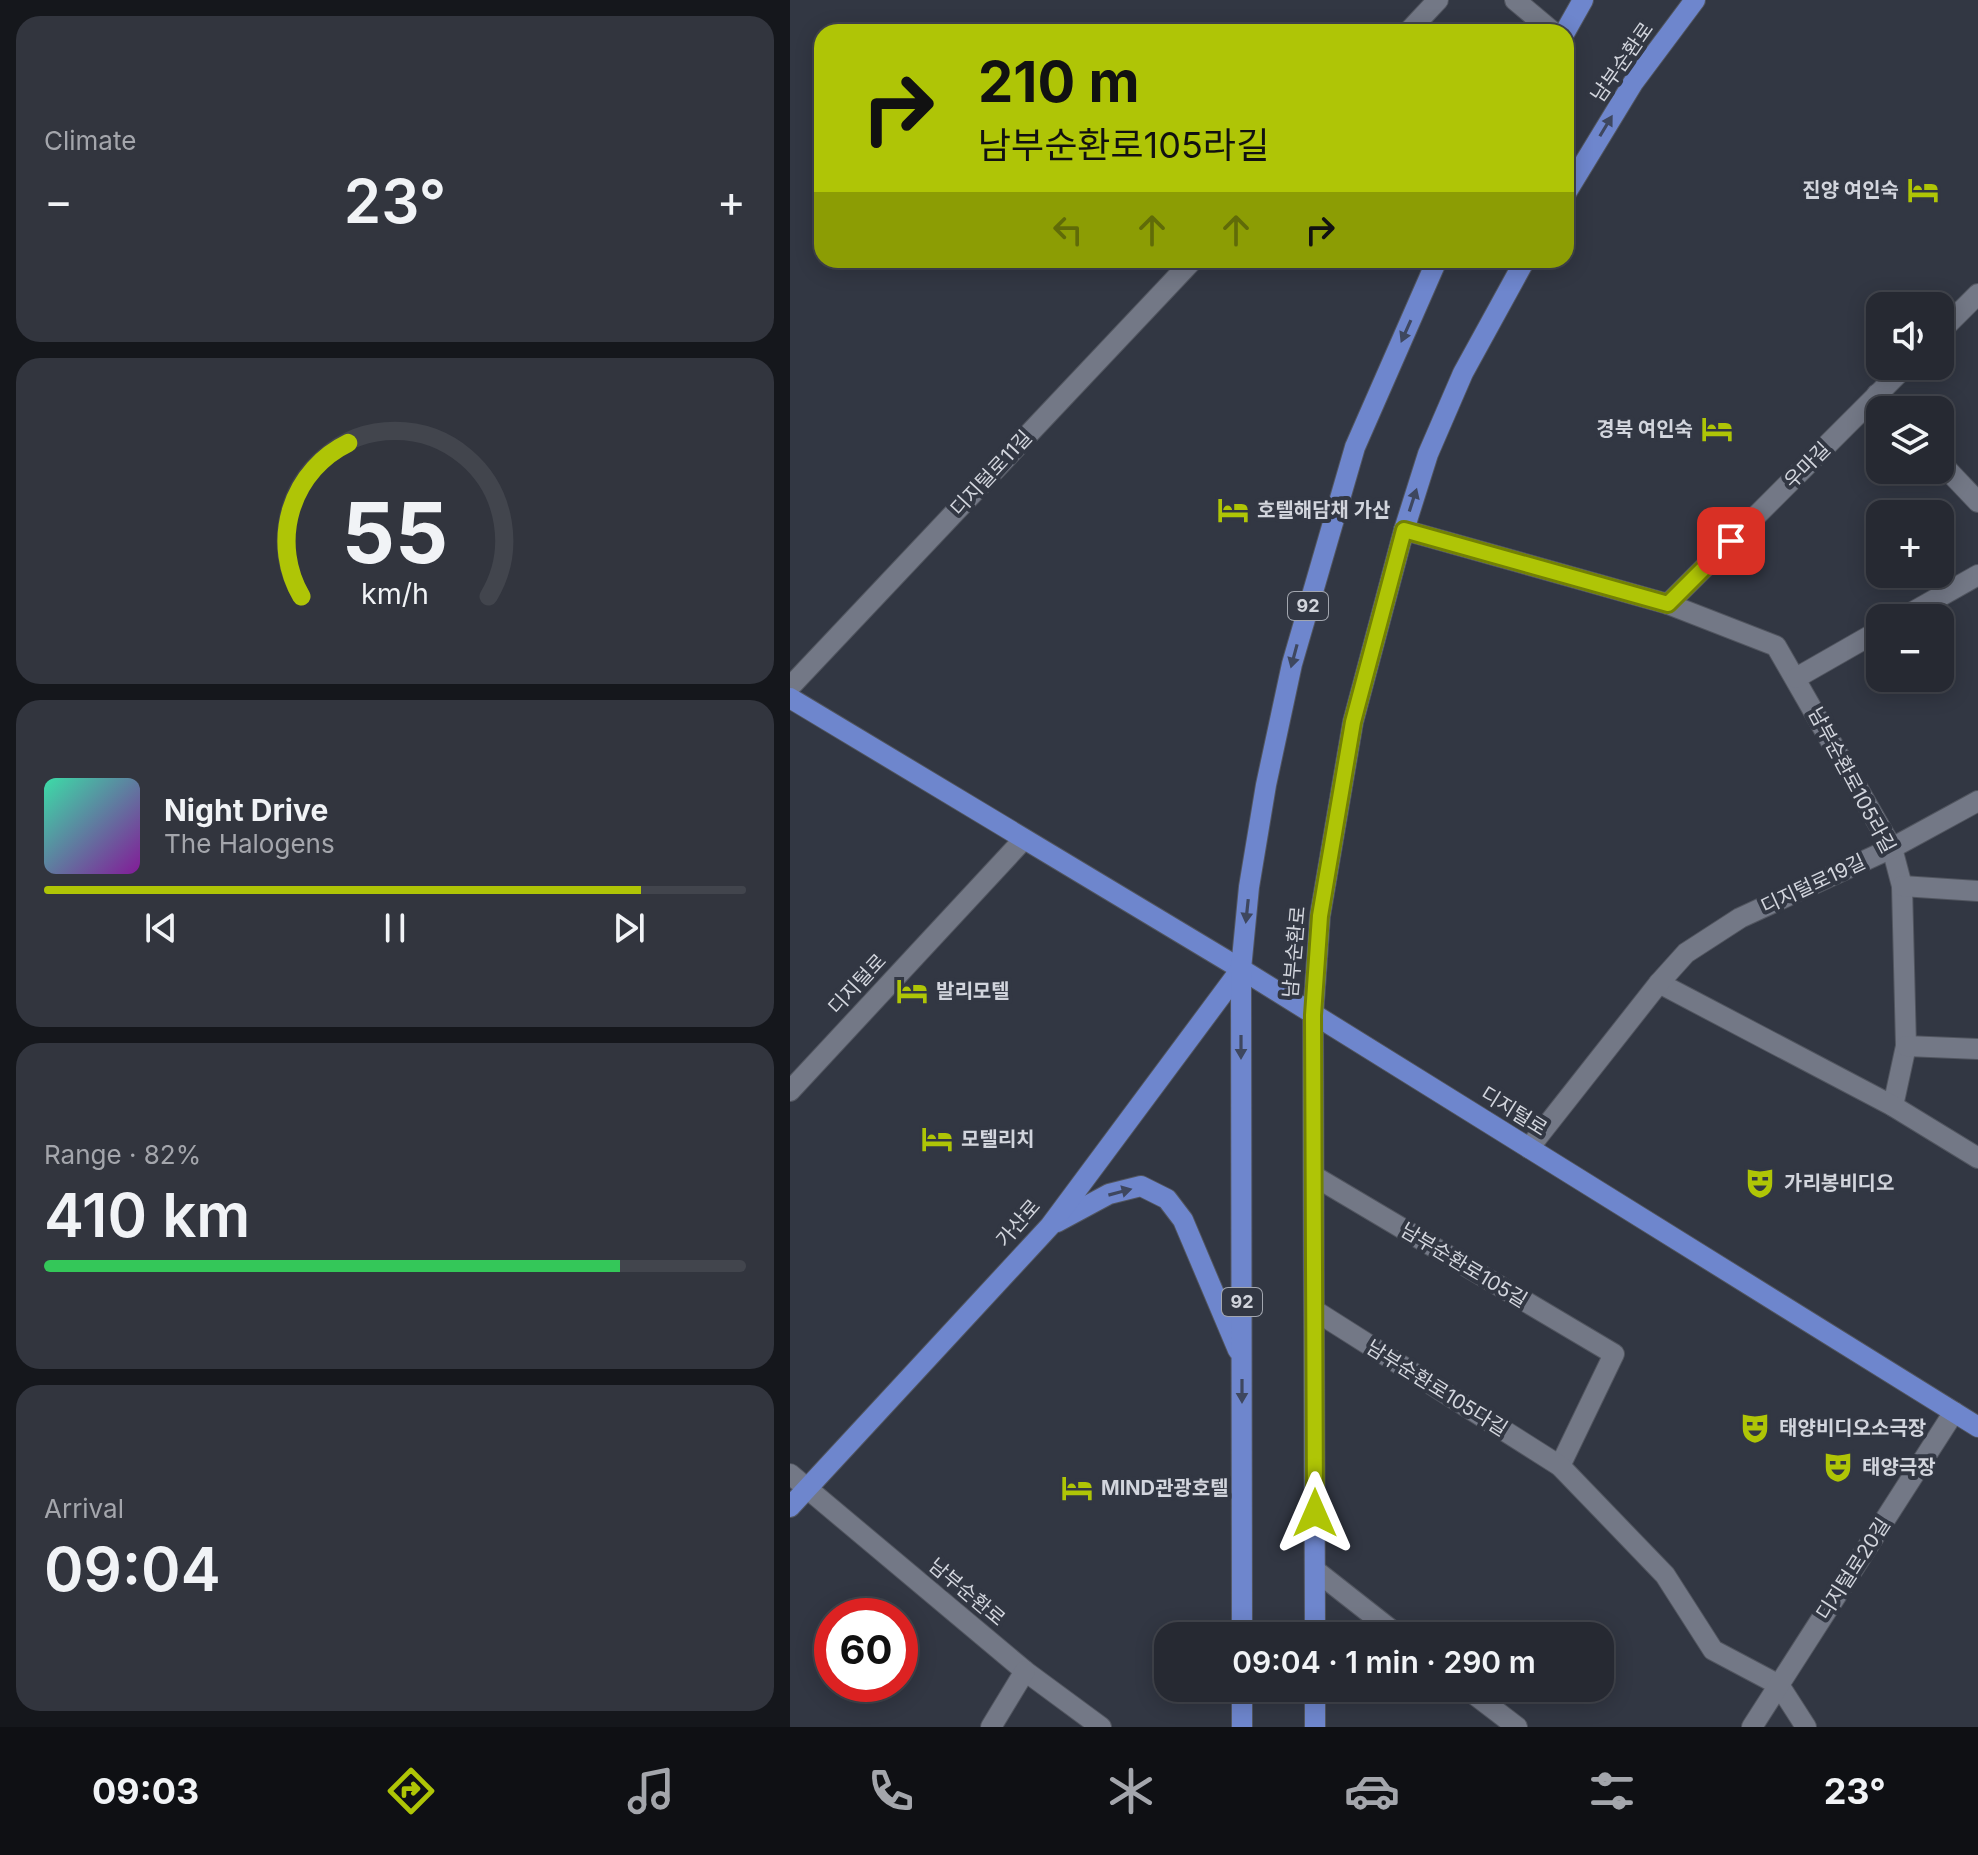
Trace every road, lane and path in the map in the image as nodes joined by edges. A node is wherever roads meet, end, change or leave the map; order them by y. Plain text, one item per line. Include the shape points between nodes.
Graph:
1 (1438, 0) edge
2 (1515, 0) edge
3 (1583, 0) edge
4 (1695, 0) edge
5 (1416, 24) edge
6 (1544, 24) edge
7 (1570, 24) edge
8 (1574, 180) edge
9 (1185, 268) edge
10 (1433, 268) edge
11 (1521, 268) edge
12 (1978, 294) edge
13 (1954, 318) edge
14 (1892, 380) edge
15 (1877, 394) joint
16 (1954, 477) edge
17 (1978, 502) edge
18 (1404, 530) junction
19 (1978, 575) edge
20 (1668, 604) junction
21 (1927, 604) edge
22 (1866, 638) edge
23 (1796, 678) junction
24 (790, 687) edge
25 (790, 698) edge
26 (1978, 801) edge
27 (1024, 839) junction
28 (1892, 848) junction
29 (1902, 886) junction
30 (1978, 891) edge
31 (1241, 969) junction
32 (1659, 983) junction
33 (1313, 1015) junction
34 (1906, 1046) junction
35 (1978, 1049) edge
36 (790, 1091) edge
37 (1893, 1106) junction
38 (1529, 1148) junction
39 (1978, 1158) edge
40 (1314, 1176) junction
41 (1050, 1226) junction
42 (1314, 1310) junction
43 (1242, 1359) junction
44 (1954, 1412) junction
45 (1978, 1427) edge
46 (1560, 1466) junction
47 (790, 1474) edge
48 (806, 1489) junction
49 (790, 1507) edge
50 (1315, 1570) junction
51 (1242, 1622) edge
52 (1315, 1622) edge
53 (1381, 1622) edge
54 (1025, 1671) junction
55 (1779, 1685) junction
56 (1242, 1702) edge
57 (1315, 1702) edge
58 (1484, 1702) edge
59 (991, 1727) edge
60 (1101, 1727) edge
61 (1242, 1727) edge
62 (1315, 1727) edge
63 (1517, 1727) edge
64 (1752, 1727) edge
65 (1806, 1727) edge

1 - 5 street
2 - 6 street
3 - 7 main road
8 -> 4 main road, 남부순환로 via 1633,83
9 - 24 street, 디지털로11길
10 -> 31 main road, 92 via 1355,447 1292,664 1254,858
18 -> 11 main road, 남부순환로 via 1428,454 1463,373
12 - 13 street
14 - 15 street, 우마길
15 - 20 street, 우마길
16 - 17 street
18 - 20 street, 남부순환로105라길
18 - 33 main road, 남부순환로 via 1353,722 1320,916
19 - 21 street
20 - 23 street, 남부순환로105라길 via 1776,646
22 - 23 street
23 - 28 street, 남부순환로105라길
25 - 27 main road, 디지털로
26 - 28 street, 디지털로19길
27 - 31 main road, 디지털로
27 - 36 street, 디지털로
28 - 29 street, 남부순환로105라길
28 - 32 street, 디지털로19길 via 1740,918 1686,953
29 - 30 street
29 - 34 street, 남부순환로105라길
31 - 33 main road, 디지털로
31 - 41 main road, 가산로
31 -> 43 main road, 92
32 - 37 street
32 - 38 street, 디지털로19길
33 - 38 main road, 디지털로
33 - 40 main road, 남부순환로
34 - 35 street
34 - 37 street, 남부순환로105라길
37 - 39 street
38 - 44 main road, 디지털로
40 - 42 main road, 남부순환로
40 - 46 street, 남부순환로105길 via 1614,1354
41 -> 43 main road via 1109,1194 1141,1186 1167,1199 1183,1220
41 - 48 main road, 가산로
42 - 46 street, 남부순환로105다길
42 - 50 main road, 남부순환로
43 -> 51 main road, 92
44 - 45 main road, 디지털로
44 - 55 street, 디지털로20길
46 - 55 street, 남부순환로105다길 via 1665,1575 1713,1650
47 - 48 street
48 - 49 main road, 가산로
48 - 54 street, 남부순환로
50 - 52 main road, 남부순환로
50 - 53 street
54 - 59 street
54 - 60 street, 남부순환로
55 - 64 street, 디지털로20길
55 - 65 street
56 - 61 main road
57 - 62 main road
58 - 63 street

